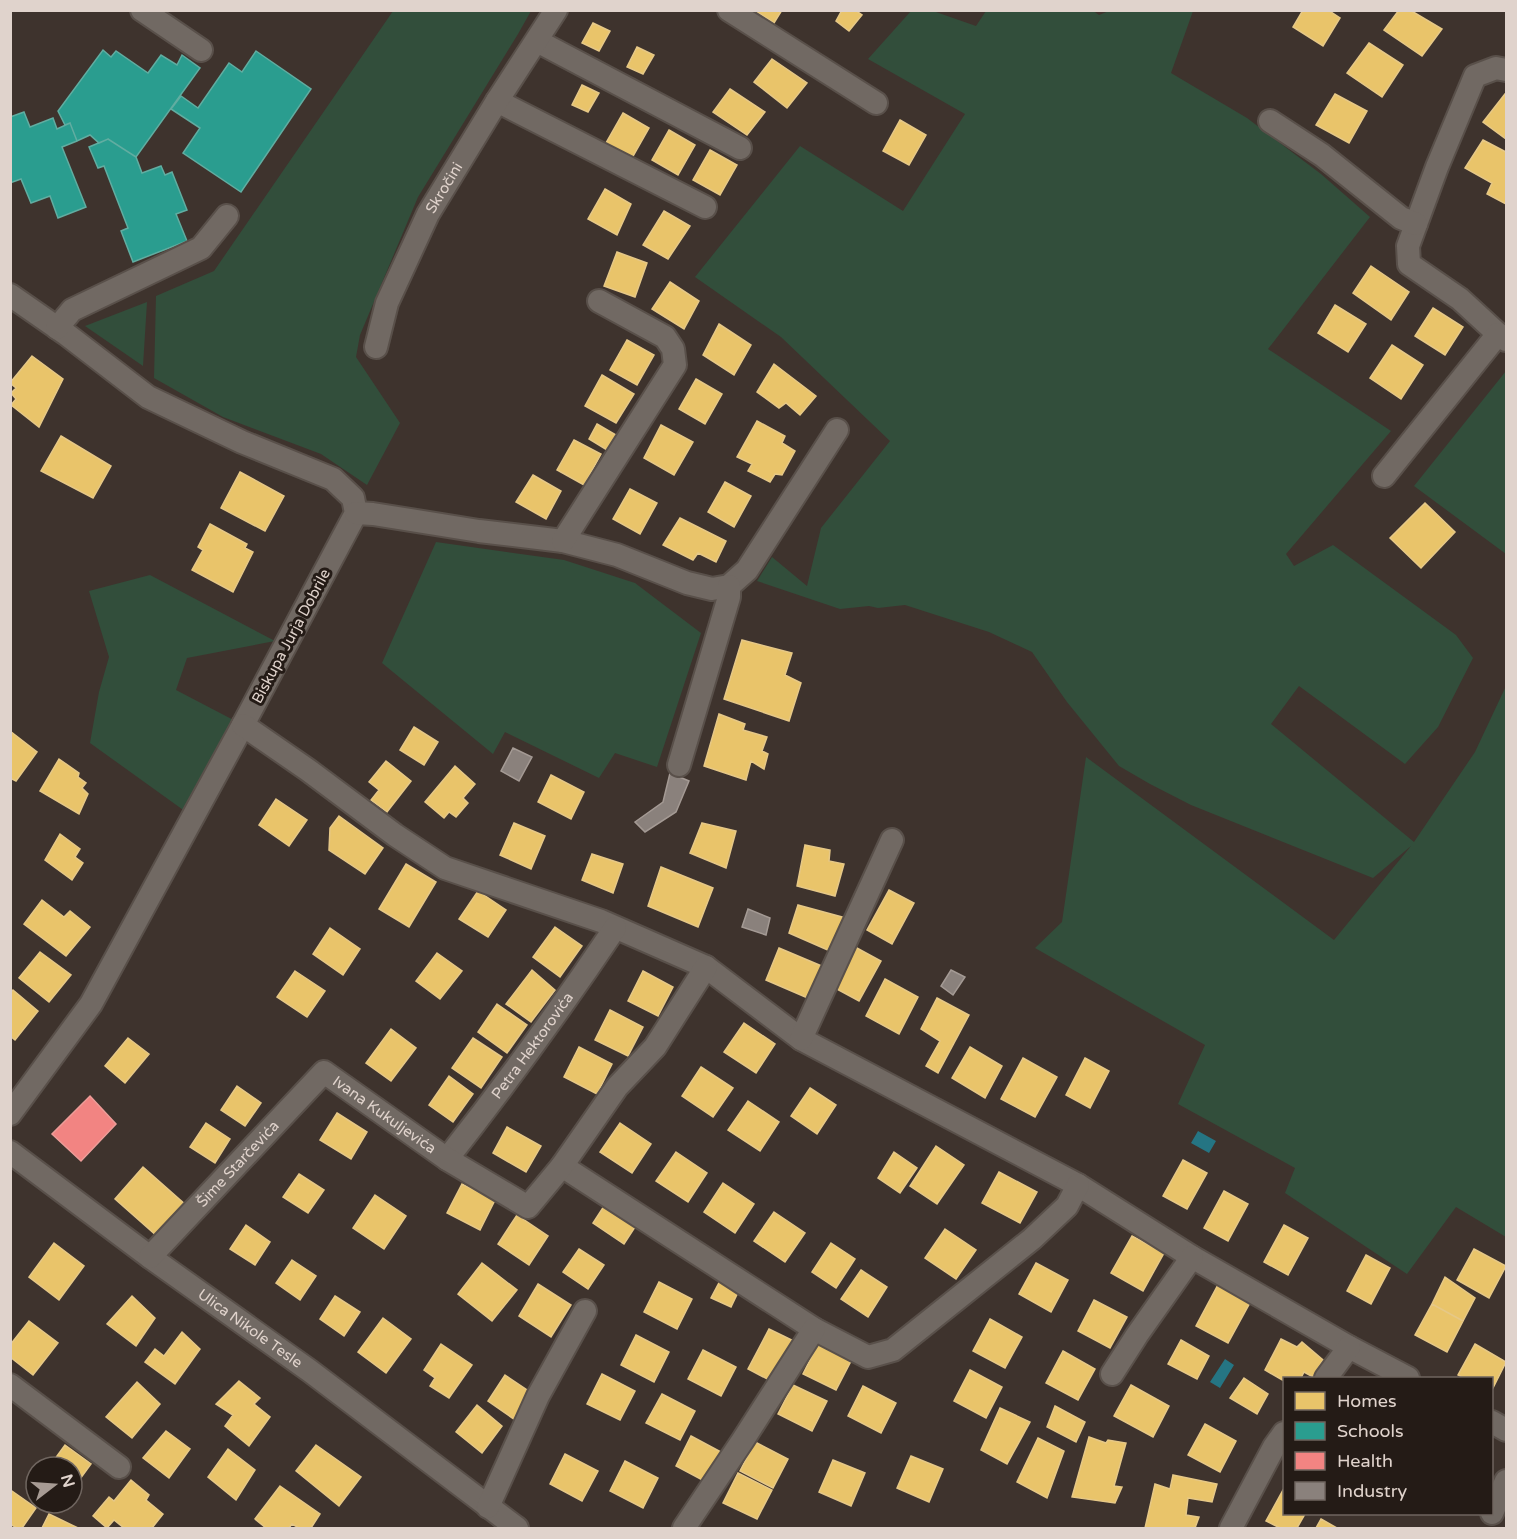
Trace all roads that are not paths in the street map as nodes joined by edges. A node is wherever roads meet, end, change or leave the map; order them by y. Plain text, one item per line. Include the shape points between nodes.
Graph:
1 (142, 10) edge
2 (556, 10) edge
3 (729, 10) edge
4 (537, 41) junction
5 (201, 50) dead end
6 (1506, 70) edge
7 (498, 101) junction
8 (876, 103) dead end
9 (1270, 122) dead end
10 (740, 148) dead end
11 (705, 207) dead end
12 (227, 216) dead end
13 (1416, 224) junction
14 (10, 295) edge
15 (599, 302) dead end
16 (57, 328) junction
17 (1502, 337) edge
18 (376, 347) dead end
19 (837, 430) dead end
20 (1384, 476) dead end
21 (356, 513) junction
22 (562, 542) junction
23 (729, 586) junction
24 (243, 725) junction
25 (680, 765) dead end
26 (892, 840) dead end
27 (615, 928) junction
28 (706, 967) junction
29 (801, 1039) junction
30 (324, 1072) joint
31 (10, 1114) edge
32 (10, 1152) edge
33 (447, 1159) junction
34 (562, 1166) junction
35 (1078, 1185) junction
36 (150, 1257) junction
37 (1192, 1257) junction
38 (585, 1311) dead end
39 (814, 1329) junction
40 (1349, 1347) junction
41 (1112, 1374) dead end
42 (1327, 1377) edge
43 (1406, 1377) edge
44 (10, 1385) edge
45 (1283, 1434) edge
46 (119, 1467) dead end
47 (1506, 1481) edge
48 (488, 1507) junction
49 (1493, 1509) edge
50 (517, 1528) edge
51 (684, 1528) edge
52 (1231, 1528) edge

1 - 5 street
2 - 4 street, Skročini
3 - 8 street
4 - 7 street, Skročini
4 - 10 street
6 - 13 street via 1496,68 1475,76
7 - 11 street
7 - 18 street, Skročini via 428,214 387,303
9 - 13 street via 1322,155 1401,218
12 - 16 street via 201,248 72,310
13 - 17 street via 1408,246 1409,264 1460,299
14 - 16 street
15 - 22 street via 665,337 673,349 675,366
16 - 21 street via 148,398 333,479 353,498
17 - 20 street
19 - 23 street via 747,570
21 - 22 street
21 - 24 street, Biskupa Jurja Dobrile
22 - 23 street via 617,555 687,583 712,589
23 - 25 street
24 - 27 street via 445,868
24 - 31 street, Biskupa Jurja Dobrile via 91,1004
26 - 29 street
27 - 28 street
27 - 33 street, Petra Hektorovića via 567,1000
28 - 29 street
28 - 34 street via 655,1047 617,1087
29 - 35 street
30 - 33 street, Ivana Kukuljevića
30 - 36 street, Šime Starčevića
32 - 36 street, Ulica Nikole Tesle
33 - 34 street, Ivana Kukuljevića via 528,1207
34 - 39 street
35 - 37 street
35 - 39 street via 1067,1206 1032,1239 893,1350 868,1357
36 - 48 street, Ulica Nikole Tesle via 310,1371
37 - 40 street
37 - 41 street
38 - 48 street via 538,1396
39 - 51 street
40 - 42 street
40 - 43 street
44 - 46 street
45 - 52 street
47 - 49 street
48 - 50 street, Ulica Nikole Tesle

